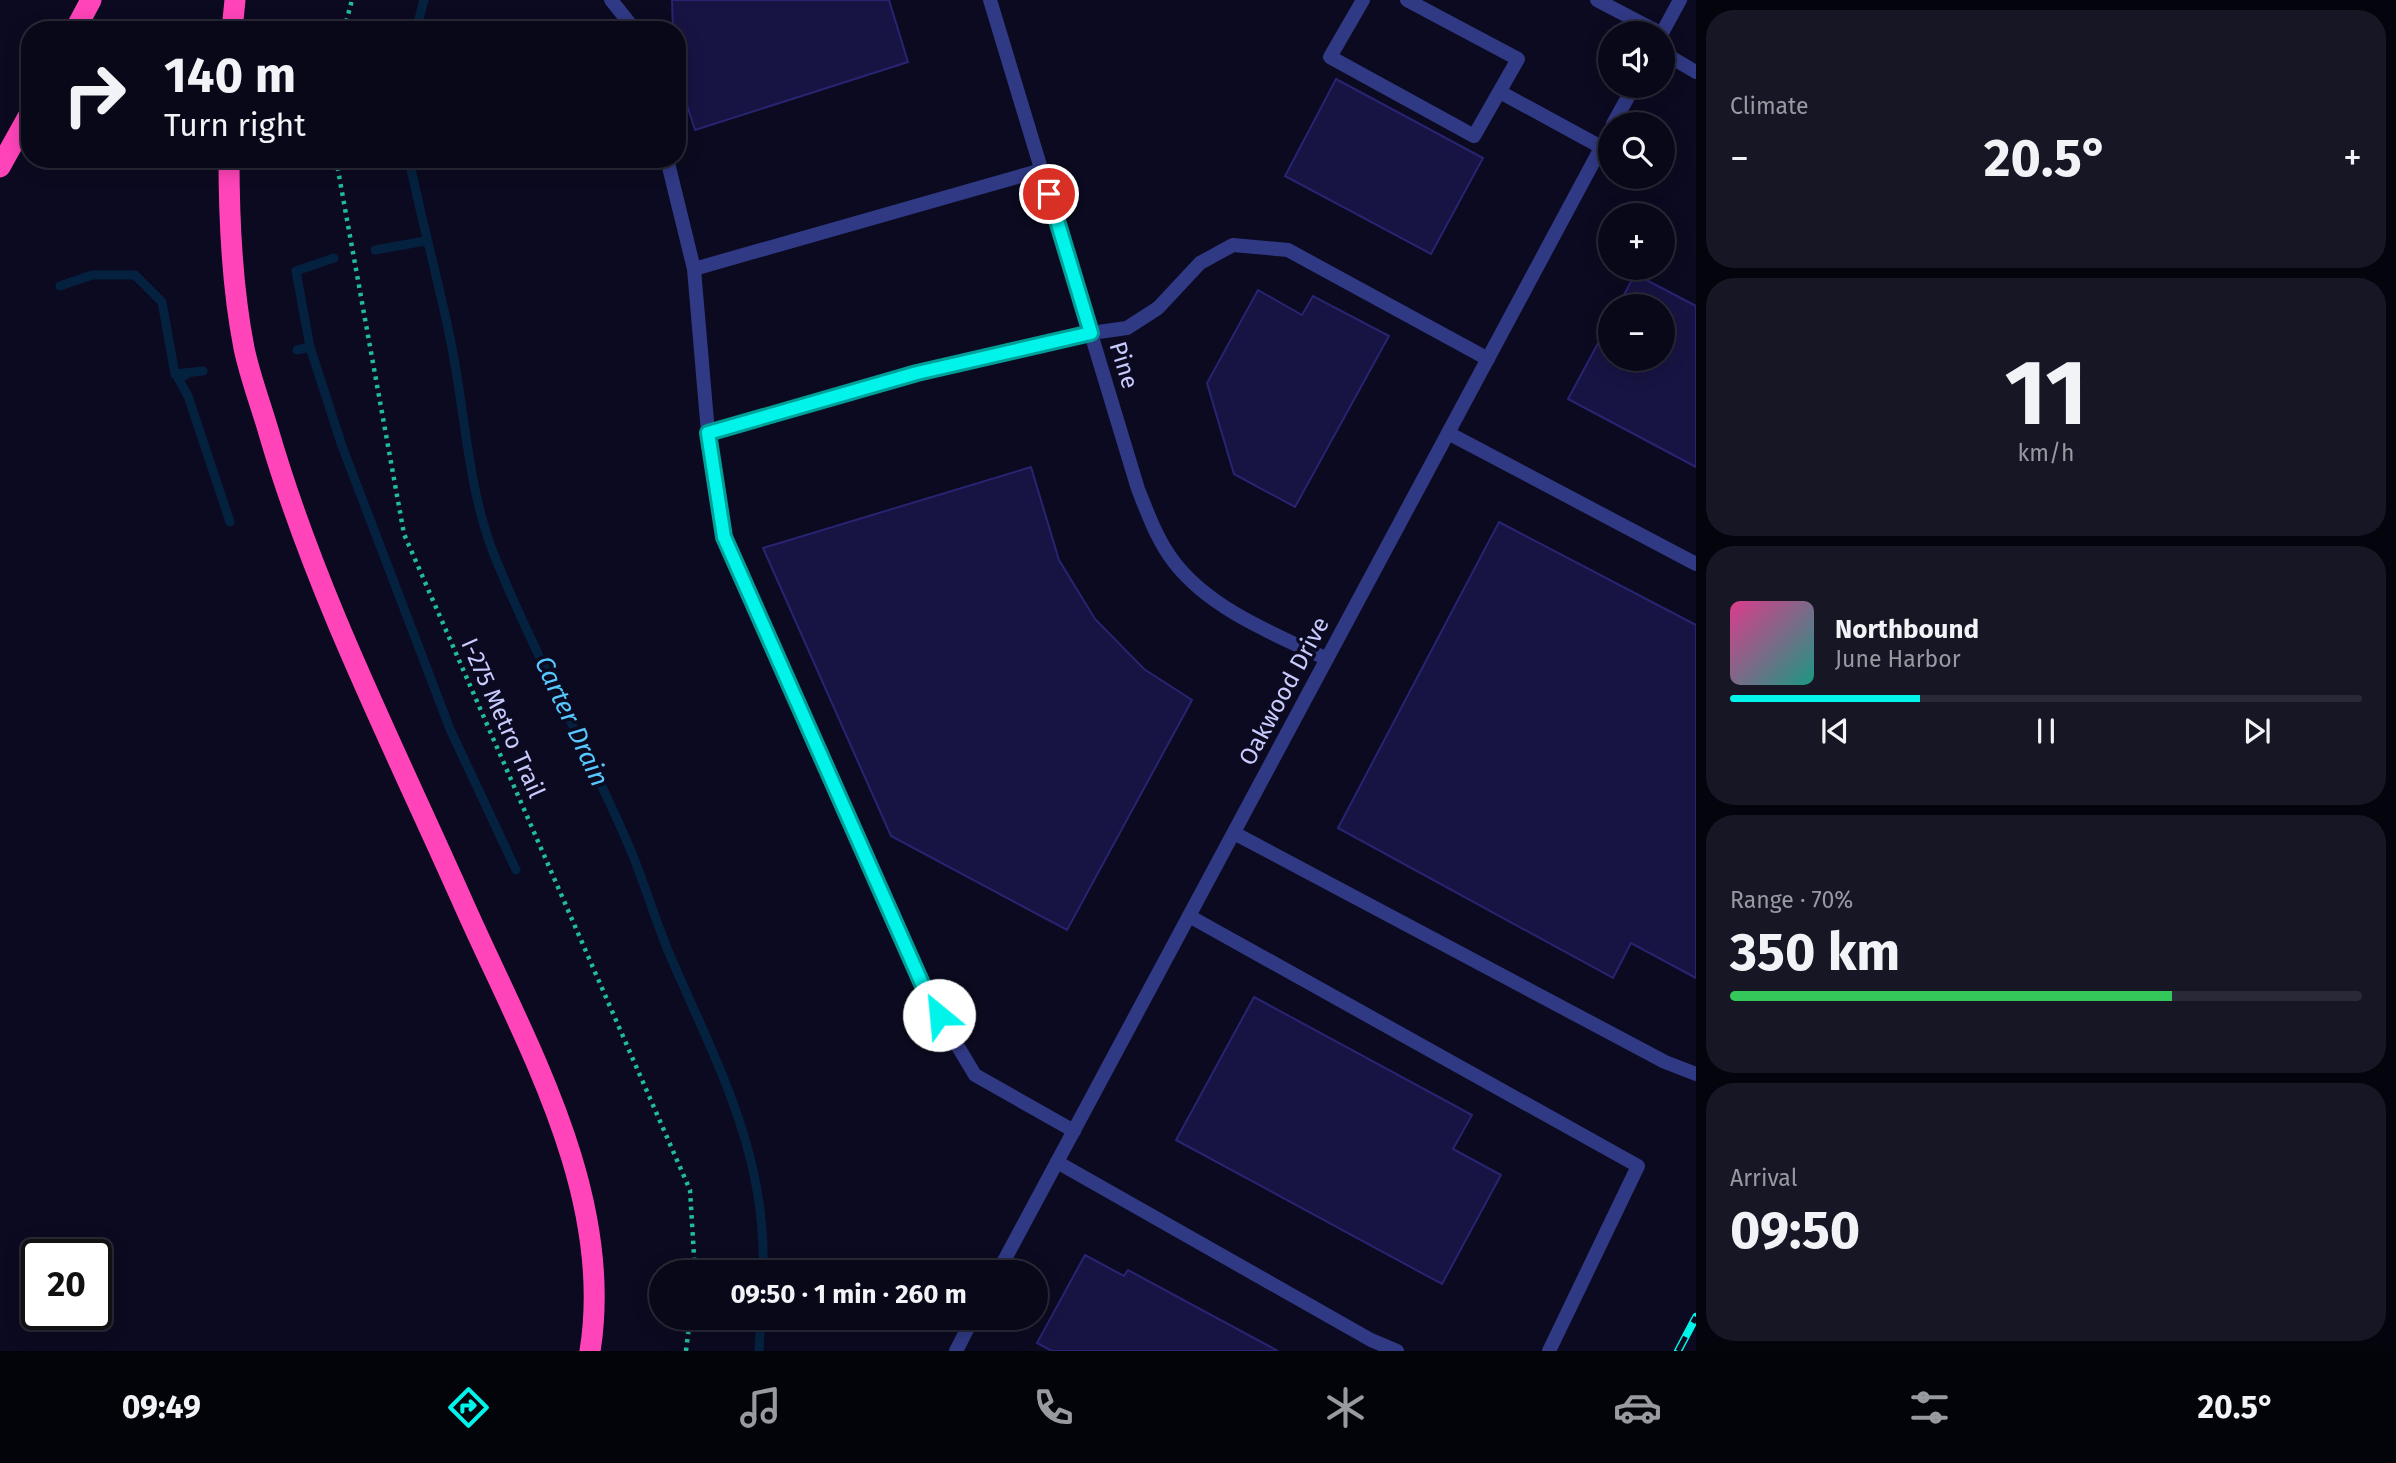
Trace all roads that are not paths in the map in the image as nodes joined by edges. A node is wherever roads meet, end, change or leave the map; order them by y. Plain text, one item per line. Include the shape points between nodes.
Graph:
1 (91, 0) edge
2 (235, 0) edge
3 (611, 0) edge
4 (990, 0) edge
5 (1363, 0) edge
6 (1407, 0) edge
7 (1597, 0) edge
8 (1680, 0) edge
9 (80, 21) edge
10 (233, 21) edge
11 (628, 21) edge
12 (1638, 21) edge
13 (1668, 21) edge
14 (1675, 59) edge
15 (1696, 72) edge
16 (1500, 92) junction
17 (21, 129) edge
18 (1598, 145) edge
19 (1598, 153) edge
20 (0, 167) edge
21 (229, 168) edge
22 (669, 168) edge
23 (1042, 170) junction
24 (694, 269) junction
25 (1091, 333) junction
26 (1488, 359) junction
27 (708, 433) junction
28 (1448, 433) junction
29 (1696, 564) edge
30 (1327, 659) junction
31 (1234, 832) junction
32 (1189, 916) junction
33 (1696, 1074) edge
34 (1074, 1131) junction
35 (1057, 1162) junction
36 (1004, 1260) edge
37 (967, 1330) edge
38 (590, 1351) edge
39 (956, 1351) edge
40 (1397, 1351) edge
41 (1549, 1351) edge

1 - 9 highway
2 - 10 highway
3 - 11 street
4 - 23 street, Pine
5 - 16 street via 1331,57 1474,136
6 - 16 street via 1518,58
7 - 12 street
8 - 13 street
14 - 15 street
16 - 18 street
17 - 20 highway
19 - 26 street, Oakwood Drive
21 - 38 highway via 229,222 244,349 292,512 553,1104 580,1188 592,1259
22 - 24 street
23 - 24 street
23 - 25 street, Pine
24 - 27 street
25 - 26 street via 1127,328 1158,308 1200,263 1233,245 1288,250
25 - 27 street via 917,373
25 - 30 street, Pine via 1138,489 1172,560 1205,594
26 - 28 street, Oakwood Drive
27 - 34 street via 724,537 927,995 975,1075
28 - 29 street
28 - 30 street, Oakwood Drive
30 - 31 street, Oakwood Drive
31 - 32 street, Oakwood Drive
31 - 33 street via 1665,1062
32 - 34 street, Oakwood Drive
32 - 41 street via 1637,1166
34 - 35 street, Oakwood Drive
35 - 36 street, Oakwood Drive
35 - 40 street
37 - 39 street

